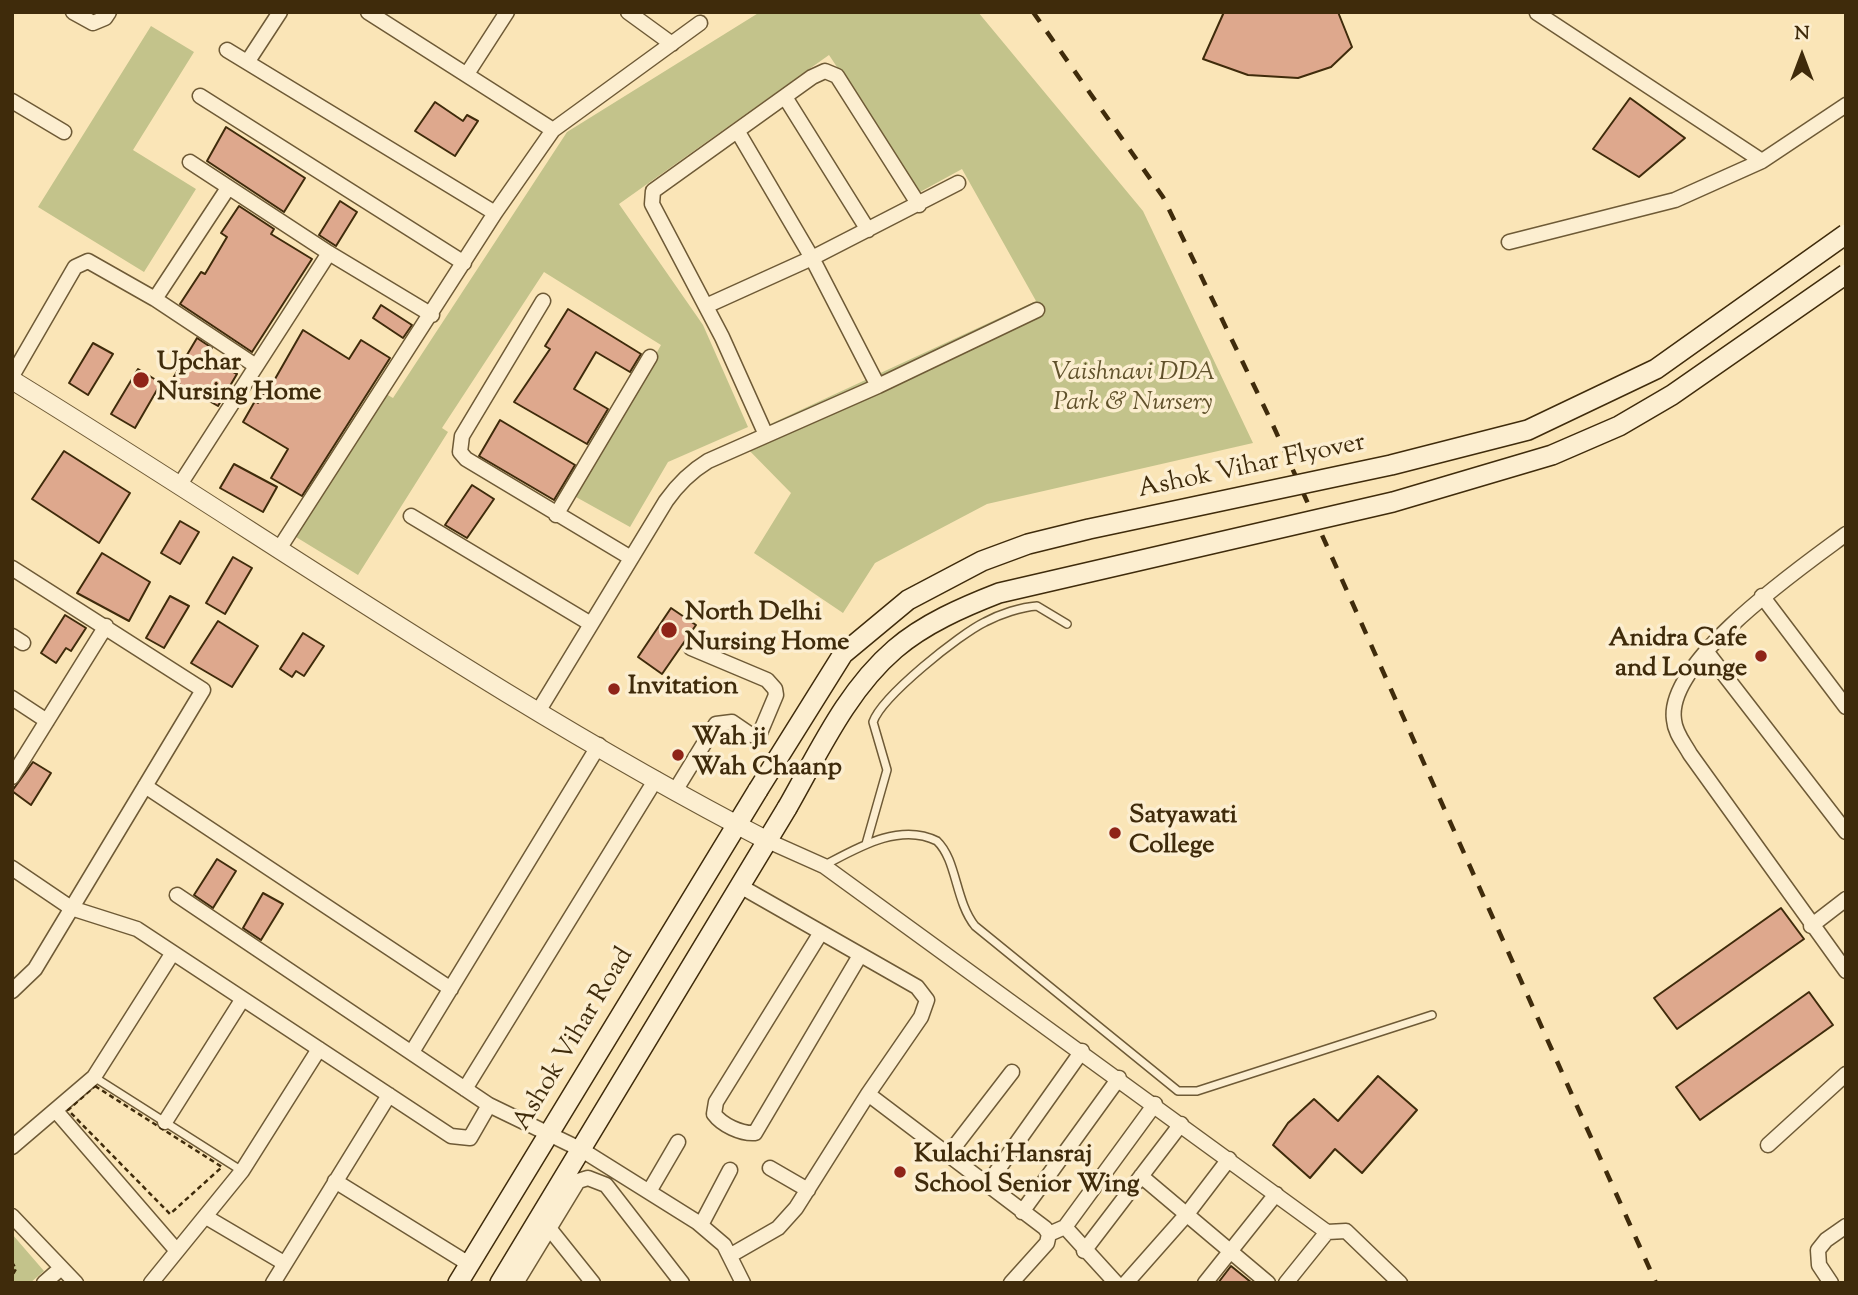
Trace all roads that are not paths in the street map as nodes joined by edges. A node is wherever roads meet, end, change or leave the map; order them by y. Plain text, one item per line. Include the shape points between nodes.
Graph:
1 (73, 12) edge
2 (109, 12) edge
3 (279, 12) edge
4 (368, 12) edge
5 (402, 12) edge
6 (507, 12) edge
7 (628, 12) edge
8 (1537, 13) edge
9 (700, 23) dead end
10 (393, 26) junction
11 (672, 44) junction
12 (227, 50) dead end
13 (248, 61) junction
14 (467, 74) junction
15 (200, 96) dead end
16 (785, 97) junction
17 (12, 101) edge
18 (1846, 105) edge
19 (554, 130) junction
20 (64, 132) dead end
21 (738, 132) junction
22 (1762, 161) junction
23 (190, 162) dead end
24 (958, 183) dead end
25 (229, 188) junction
26 (919, 205) junction
27 (495, 213) junction
28 (868, 230) junction
29 (1846, 234) edge
30 (1509, 242) dead end
31 (329, 253) junction
32 (812, 258) junction
33 (464, 263) junction
34 (1846, 274) edge
35 (155, 299) junction
36 (543, 301) dead end
37 (705, 306) junction
38 (1037, 310) dead end
39 (432, 315) junction
40 (650, 357) dead end
41 (256, 366) junction
42 (12, 378) edge
43 (878, 386) junction
44 (766, 435) junction
45 (179, 486) junction
46 (556, 515) junction
47 (411, 516) dead end
48 (1843, 542) edge
49 (279, 549) junction
50 (631, 558) junction
51 (12, 568) edge
52 (1762, 596) junction
53 (591, 624) junction
54 (1067, 624) dead end
55 (106, 626) junction
56 (691, 648) dead end
57 (1706, 651) junction
58 (12, 698) edge
59 (1846, 707) edge
60 (539, 710) junction
61 (47, 721) junction
62 (599, 745) junction
63 (12, 777) edge
64 (656, 779) junction
65 (145, 786) junction
66 (675, 792) junction
67 (737, 825) junction
68 (1846, 832) edge
69 (768, 841) junction
70 (866, 844) junction
71 (824, 866) junction
72 (12, 868) edge
73 (740, 886) junction
74 (177, 895) dead end
75 (1846, 900) edge
76 (71, 908) junction
77 (1811, 926) junction
78 (820, 934) junction
79 (172, 954) junction
80 (859, 957) junction
81 (1846, 971) edge
82 (452, 989) junction
83 (12, 991) edge
84 (242, 1000) junction
85 (1432, 1015) dead end
86 (319, 1049) junction
87 (1082, 1051) junction
88 (412, 1052) junction
89 (1012, 1072) dead end
90 (1846, 1074) edge
91 (93, 1077) junction
92 (1119, 1078) junction
93 (465, 1089) junction
94 (388, 1094) junction
95 (868, 1094) junction
96 (1155, 1104) junction
97 (489, 1105) junction
98 (56, 1111) junction
99 (165, 1122) junction
100 (1181, 1124) junction
101 (550, 1133) junction
102 (678, 1142) dead end
103 (1769, 1145) dead end
104 (12, 1147) edge
105 (582, 1150) junction
106 (948, 1155) junction
107 (1229, 1159) junction
108 (769, 1168) dead end
109 (730, 1170) dead end
110 (242, 1171) junction
111 (1141, 1176) junction
112 (335, 1181) junction
113 (987, 1185) junction
114 (650, 1190) junction
115 (808, 1190) junction
116 (1276, 1194) junction
117 (1021, 1212) junction
118 (1187, 1214) junction
119 (12, 1216) edge
120 (206, 1217) junction
121 (701, 1225) junction
122 (1846, 1226) edge
123 (1065, 1227) junction
124 (549, 1228) junction
125 (1327, 1232) junction
126 (1049, 1234) junction
127 (177, 1251) junction
128 (1084, 1251) junction
129 (1231, 1252) junction
130 (731, 1255) junction
131 (284, 1263) junction
132 (469, 1264) junction
133 (60, 1269) junction
134 (44, 1283) edge
135 (76, 1283) edge
136 (151, 1283) edge
137 (273, 1283) edge
138 (458, 1283) edge
139 (500, 1283) edge
140 (516, 1283) edge
141 (593, 1283) edge
142 (681, 1283) edge
143 (743, 1283) edge
144 (1011, 1283) edge
145 (1116, 1283) edge
146 (1126, 1283) edge
147 (1205, 1283) edge
148 (1268, 1283) edge
149 (1286, 1283) edge
150 (1400, 1283) edge
151 (1831, 1283) edge

1 - 2 street via 93,23
3 - 13 street
4 - 10 street
5 - 10 street
6 - 14 street
7 - 11 street
8 - 22 street
9 - 11 street
10 - 14 street
11 - 19 street
12 - 13 street
13 - 27 street
14 - 19 street
15 - 33 street
16 - 21 street
16 - 26 street via 819,73 837,76
16 - 28 street
17 - 20 street
18 - 22 street
19 - 27 street
21 - 32 street
21 - 37 street via 650,196
22 - 30 street via 1652,208
23 - 25 street
24 - 26 street
25 - 31 street
25 - 35 street
26 - 28 street
27 - 33 street
28 - 32 street
29 - 67 main road, Ashok Vihar Flyover, bridge via 1656,369 1528,430 1391,465 1028,544 982,561 908,600 843,654
31 - 39 street
31 - 41 street
32 - 37 street
32 - 43 street
33 - 39 street
34 - 69 main road, bridge via 1672,396 1619,426 1552,454 1393,502 999,593 952,614 896,648 863,683
35 - 41 street
35 - 42 street via 96,263 80,262
36 - 46 street via 458,445 466,460
37 - 44 street
38 - 43 street
39 - 49 street
40 - 46 street
41 - 45 street
42 - 45 street
43 - 44 street
44 - 50 street via 708,461 677,484
45 - 49 street
46 - 50 street
47 - 53 street
48 - 52 street
49 - 60 street
50 - 53 street
51 - 55 street
52 - 57 street
52 - 59 street
53 - 60 street
54 - 70 lane via 1037,606 987,621 919,670 886,703 873,722 887,770
55 - 61 street
55 - 65 street via 203,690
56 - 66 street via 766,680 776,695 760,733 751,734 732,722 716,724
57 - 68 street
57 - 77 street via 1681,685 1673,719 1678,733
58 - 61 street
60 - 62 street
61 - 63 street
62 - 64 street
62 - 82 street
64 - 66 street
64 - 93 street
65 - 76 street
65 - 82 street
66 - 67 street
67 - 69 street
67 - 101 main road, Ashok Vihar Road
69 - 71 street
69 - 73 main road
70 - 71 lane
70 - 85 lane via 906,835 937,841 946,854 961,904 975,926 1178,1091 1197,1091
71 - 87 street
72 - 76 street
73 - 78 street
73 - 105 main road
74 - 88 street
75 - 77 street
76 - 79 street via 137,929
76 - 83 street via 34,969
77 - 81 street
78 - 80 street
78 - 80 street via 716,1102 718,1119 742,1132 755,1133
79 - 84 street
79 - 91 street
80 - 95 street via 917,987 927,1000 921,1017
82 - 88 street
84 - 86 street
84 - 99 street
86 - 94 street
86 - 110 street
87 - 92 street
87 - 113 street
88 - 93 street
89 - 106 street
90 - 103 street
91 - 98 street
91 - 99 lane
92 - 96 street
92 - 117 street
93 - 97 street
94 - 97 street via 462,1139 470,1138
94 - 112 street
95 - 106 street
95 - 115 street
96 - 100 street
96 - 123 street
97 - 101 street
98 - 104 street
98 - 127 street
99 - 110 lane
100 - 107 street
100 - 111 street
101 - 105 street
101 - 132 main road, Ashok Vihar Road
102 - 114 street
105 - 114 street
105 - 139 main road
106 - 113 street
107 - 116 street
107 - 118 street
108 - 115 street
109 - 121 street
110 - 120 street
111 - 118 street
111 - 128 street
112 - 131 street
112 - 132 street
113 - 117 street
114 - 121 street
115 - 130 street via 786,1221
116 - 125 street
116 - 129 street
117 - 126 street
118 - 129 street
118 - 146 street
119 - 133 street
120 - 127 street
120 - 131 street
121 - 130 street
122 - 151 street via 1818,1250 1819,1265
123 - 126 street
123 - 128 street
124 - 140 street
124 - 141 street
124 - 142 street via 578,1181 601,1182
125 - 149 street
125 - 150 street via 1346,1231
126 - 144 street via 1047,1243
127 - 136 street
128 - 145 street
129 - 147 street
129 - 148 street
130 - 143 street
131 - 137 street
132 - 138 main road, Ashok Vihar Road
133 - 134 street
133 - 135 street

